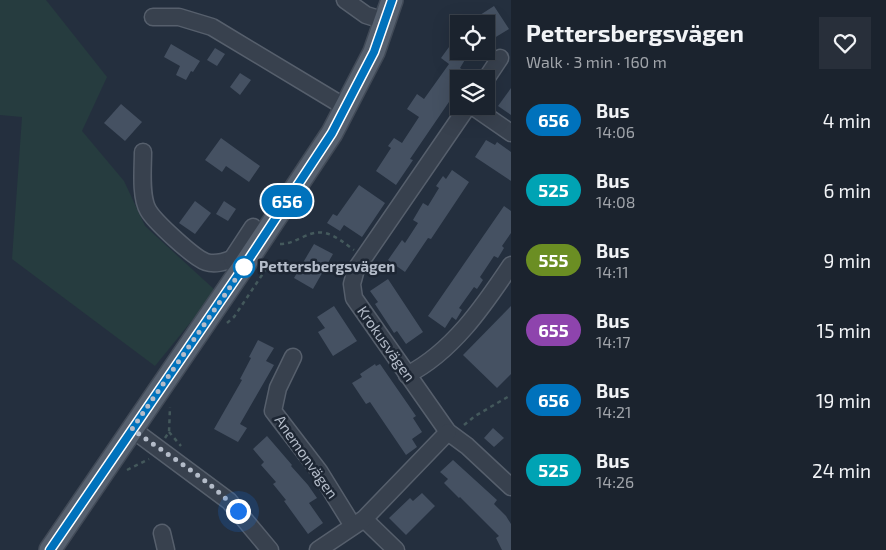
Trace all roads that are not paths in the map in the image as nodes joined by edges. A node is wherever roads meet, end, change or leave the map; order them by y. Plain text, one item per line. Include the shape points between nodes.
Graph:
1 (345, 0) edge
2 (392, 0) edge
3 (153, 17) dead end
4 (385, 21) junction
5 (500, 58) dead end
6 (492, 70) edge
7 (345, 107) junction
8 (462, 115) edge
9 (486, 115) edge
10 (511, 132) edge
11 (143, 152) dead end
12 (253, 227) dead end
13 (238, 263) junction
14 (511, 265) edge
15 (293, 356) dead end
16 (407, 375) junction
17 (132, 429) junction
18 (450, 433) junction
19 (511, 487) edge
20 (359, 523) junction
21 (162, 533) dead end
22 (50, 550) edge
23 (166, 550) edge
24 (270, 550) edge
25 (318, 550) edge
26 (396, 550) edge

1 - 4 street via 366,15
2 - 4 main road
3 - 7 street via 179,17 212,27
4 - 7 main road via 374,52
5 - 6 street
7 - 13 main road via 332,133
8 - 16 street, Krokusvägen via 356,269 352,284 354,298
9 - 10 street
11 - 13 street via 143,189 148,209 187,249 206,262
12 - 13 street
13 - 17 main road
14 - 16 street via 484,305 451,342 422,367
15 - 20 street, Anemonvägen via 278,388 273,411
16 - 18 street, Krokusvägen
17 - 22 main road
17 - 24 street via 230,501
18 - 19 street, Krokusvägen
18 - 20 street
20 - 25 street
20 - 26 street
21 - 23 street

